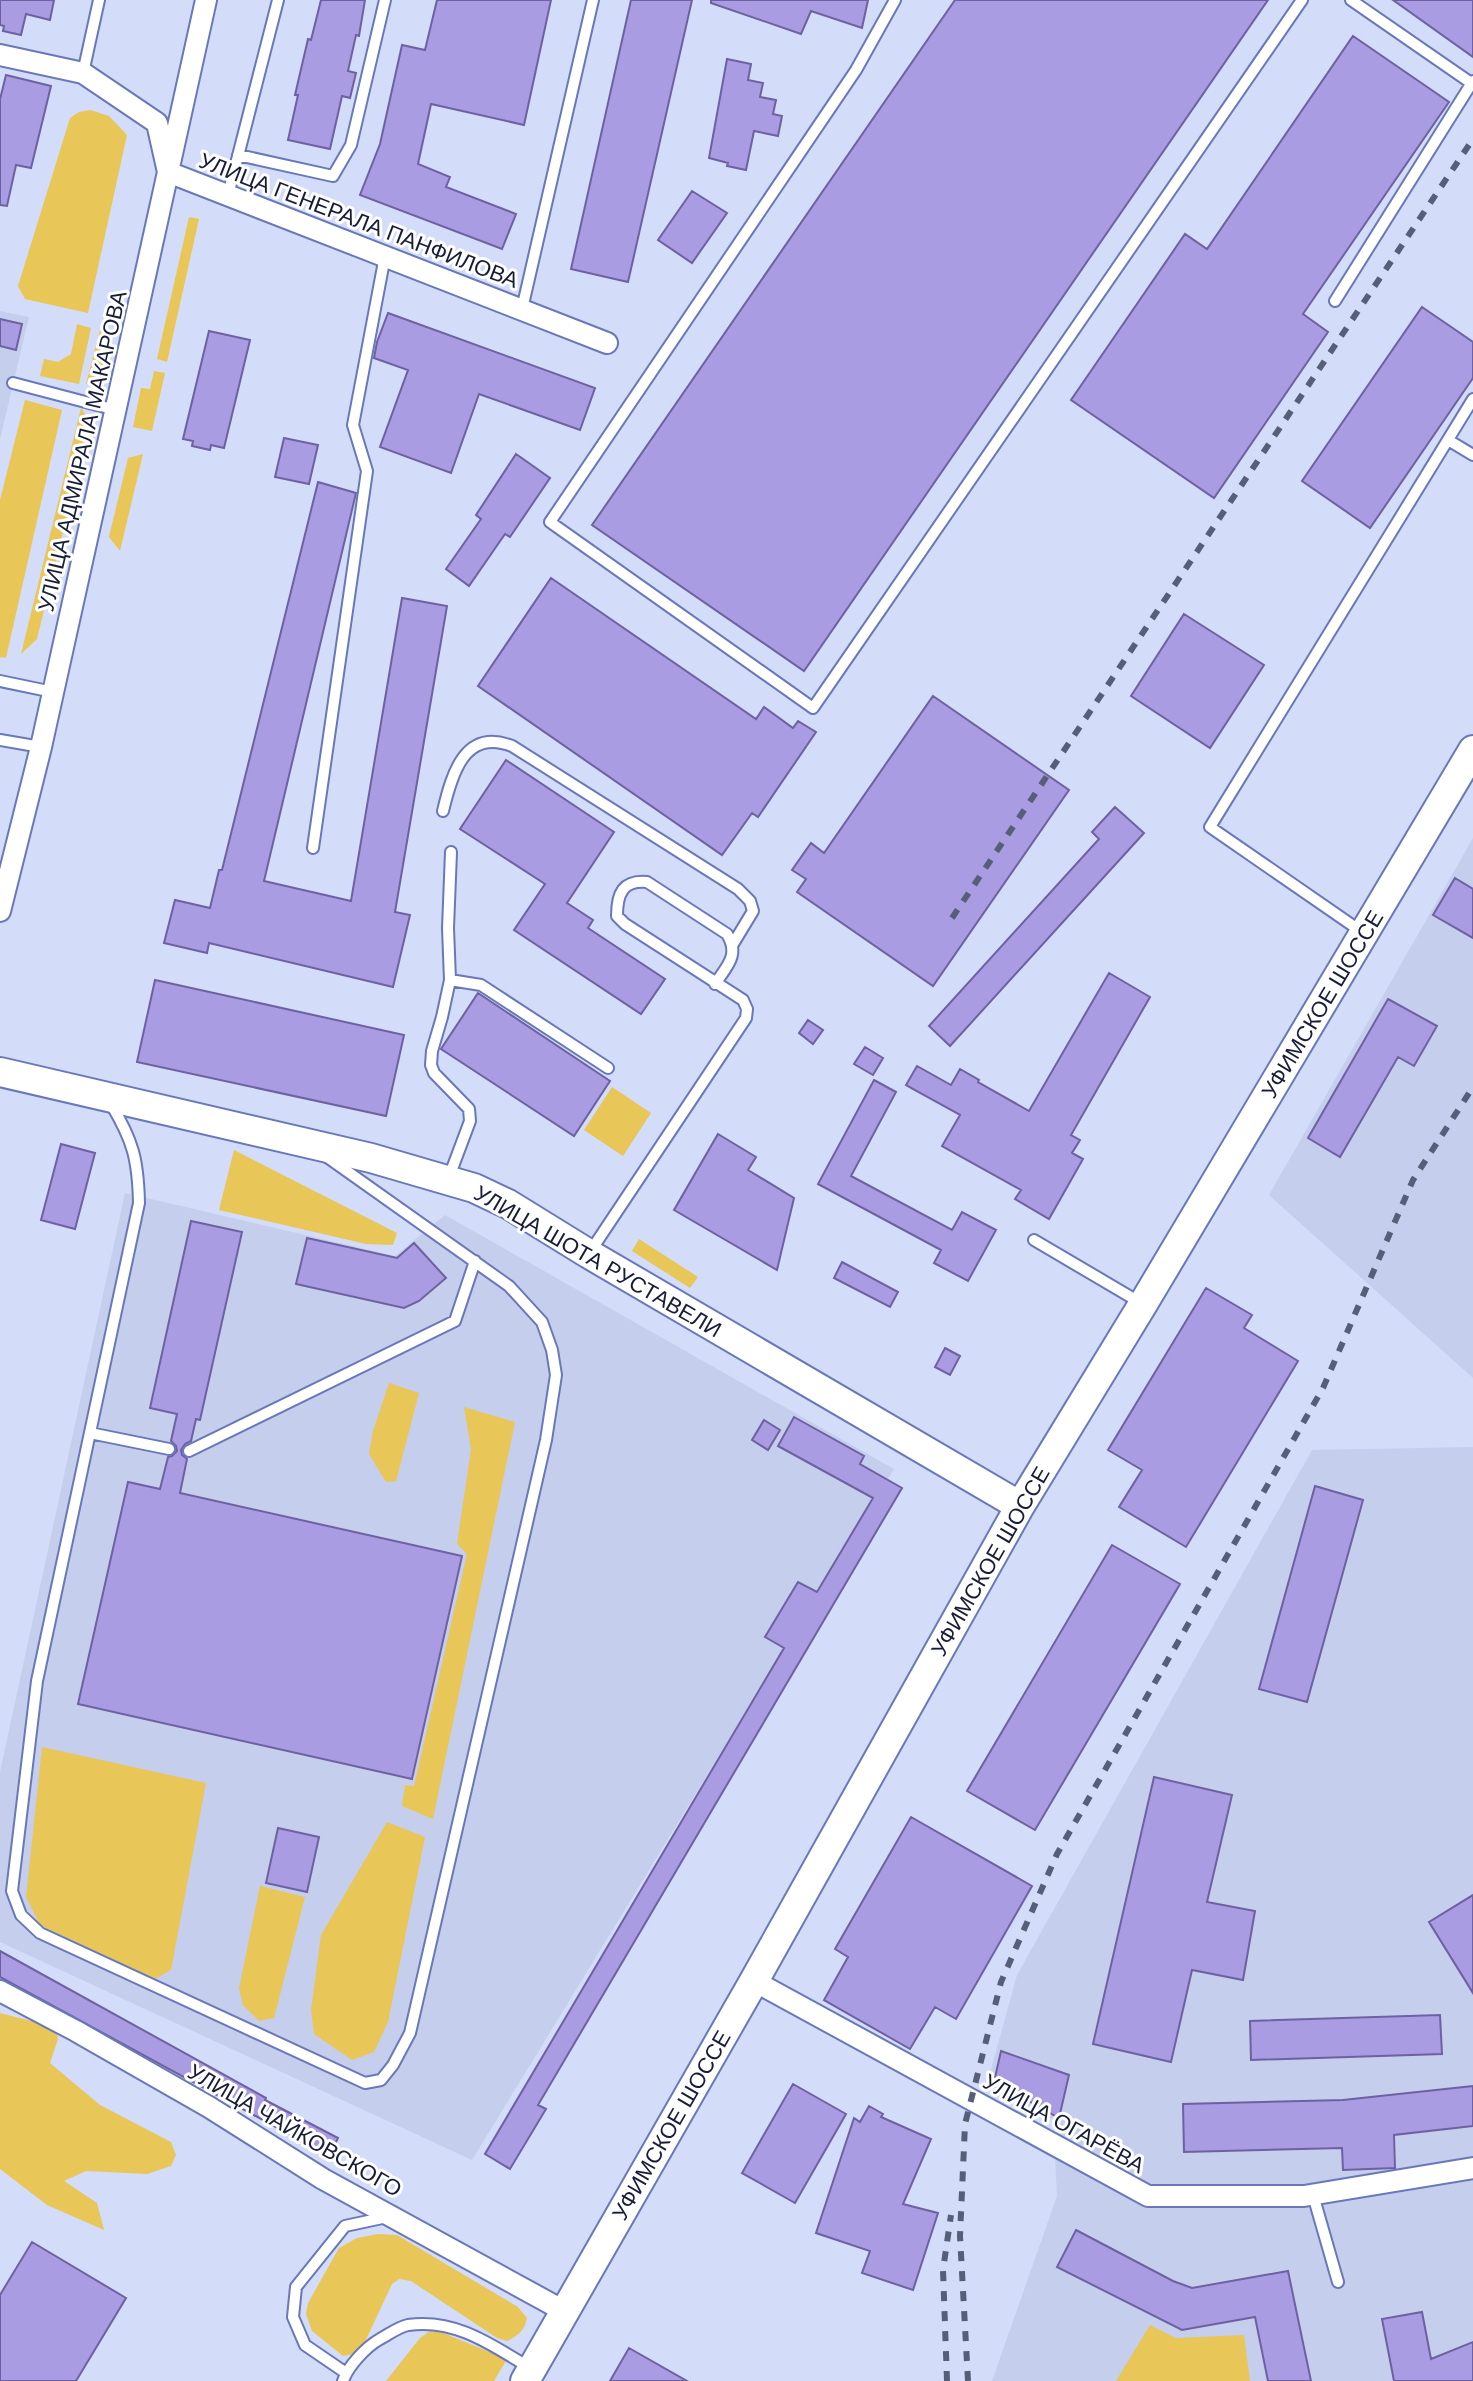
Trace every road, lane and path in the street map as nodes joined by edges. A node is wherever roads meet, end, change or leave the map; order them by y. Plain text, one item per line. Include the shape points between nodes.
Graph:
1 (99, 0) edge
2 (206, 0) edge
3 (278, 0) edge
4 (385, 0) edge
5 (593, 0) edge
6 (895, 0) edge
7 (1302, 0) edge
8 (1351, 0) edge
9 (0, 55) edge
10 (83, 73) junction
11 (1472, 82) edge
12 (238, 155) junction
13 (168, 172) junction
14 (228, 195) junction
15 (385, 256) junction
16 (1335, 301) dead end
17 (522, 309) junction
18 (607, 343) dead end
19 (13, 383) dead end
20 (1473, 399) edge
21 (116, 410) junction
22 (1448, 440) junction
23 (1473, 455) edge
24 (0, 681) edge
25 (53, 692) junction
26 (0, 740) edge
27 (41, 747) junction
28 (1473, 750) edge
29 (443, 811) dead end
30 (313, 848) dead end
31 (451, 852) dead end
32 (0, 911) edge
33 (1364, 933) junction
34 (733, 944) junction
35 (450, 980) junction
36 (715, 984) junction
37 (608, 1068) dead end
38 (0, 1072) edge
39 (108, 1099) junction
40 (307, 1143) junction
41 (448, 1179) junction
42 (1034, 1240) dead end
43 (589, 1254) junction
44 (475, 1261) junction
45 (1143, 1304) junction
46 (90, 1433) junction
47 (169, 1449) dead end
48 (189, 1451) dead end
49 (1020, 1506) junction
50 (754, 1981) junction
51 (0, 1991) edge
52 (1473, 2168) edge
53 (1313, 2195) junction
54 (393, 2215) junction
55 (1338, 2282) dead end
56 (564, 2311) junction
57 (528, 2375) edge
58 (344, 2377) edge

1 - 10 lane
2 - 13 street, УЛИЦА АДМИРАЛА МАКАРОВА
3 - 12 lane
4 - 12 lane via 351,145 333,176
5 - 17 lane
6 - 7 lane via 847,83 550,522 813,708
8 - 11 lane
9 - 10 street, УЛИЦА ГЕНЕРАЛА ПАНФИЛОВА
10 - 13 street, УЛИЦА ГЕНЕРАЛА ПАНФИЛОВА via 157,123
11 - 16 lane
12 - 14 lane
13 - 14 street, УЛИЦА ГЕНЕРАЛА ПАНФИЛОВА
13 - 21 street, УЛИЦА АДМИРАЛА МАКАРОВА
14 - 15 street, УЛИЦА ГЕНЕРАЛА ПАНФИЛОВА
15 - 17 street, УЛИЦА ГЕНЕРАЛА ПАНФИЛОВА
15 - 30 lane via 353,425 367,471
17 - 18 street, УЛИЦА ГЕНЕРАЛА ПАНФИЛОВА
19 - 21 lane
20 - 22 lane
21 - 25 street, УЛИЦА АДМИРАЛА МАКАРОВА
22 - 23 lane
22 - 33 lane via 1210,827
24 - 25 lane
25 - 27 street, УЛИЦА АДМИРАЛА МАКАРОВА
26 - 27 lane
27 - 32 street, УЛИЦА АДМИРАЛА МАКАРОВА
28 - 33 main road, УФИМСКОЕ ШОССЕ
29 - 34 lane via 468,751 482,741 512,746 738,889 753,911
31 - 35 lane
33 - 45 main road, УФИМСКОЕ ШОССЕ
34 - 36 lane via 732,958
34 - 36 lane via 727,934 647,882 634,881 617,900 617,916 625,924
35 - 37 lane via 481,985
35 - 41 lane via 431,1065 469,1109 470,1121
36 - 43 lane via 743,1000 746,1018
38 - 39 main road, УЛИЦА ШОТА РУСТАВЕЛИ
39 - 40 main road, УЛИЦА ШОТА РУСТАВЕЛИ
39 - 46 lane via 134,1148 139,1203
40 - 41 main road, УЛИЦА ШОТА РУСТАВЕЛИ
40 - 44 lane
41 - 43 main road, УЛИЦА ШОТА РУСТАВЕЛИ via 508,1204
42 - 45 lane
43 - 49 main road, УЛИЦА ШОТА РУСТАВЕЛИ
44 - 46 lane via 509,1286 542,1322 556,1375 546,1440 410,2033 381,2080 365,2083 40,1933 21,1915 12,1891 37,1681
44 - 48 lane via 455,1321
45 - 49 main road, УФИМСКОЕ ШОССЕ
46 - 47 lane
49 - 50 main road, УФИМСКОЕ ШОССЕ
50 - 53 street, УЛИЦА ОГАРЁВА via 1148,2196
50 - 56 main road, УФИМСКОЕ ШОССЕ
51 - 54 street, УЛИЦА ЧАЙКОВСКОГО
52 - 53 street, УЛИЦА ОГАРЁВА
53 - 55 lane
54 - 56 street, УЛИЦА ЧАЙКОВСКОГО
54 - 58 lane via 345,2226 296,2287 293,2317 305,2345
56 - 57 main road, УФИМСКОЕ ШОССЕ
57 - 58 lane via 468,2331 406,2325 372,2343

